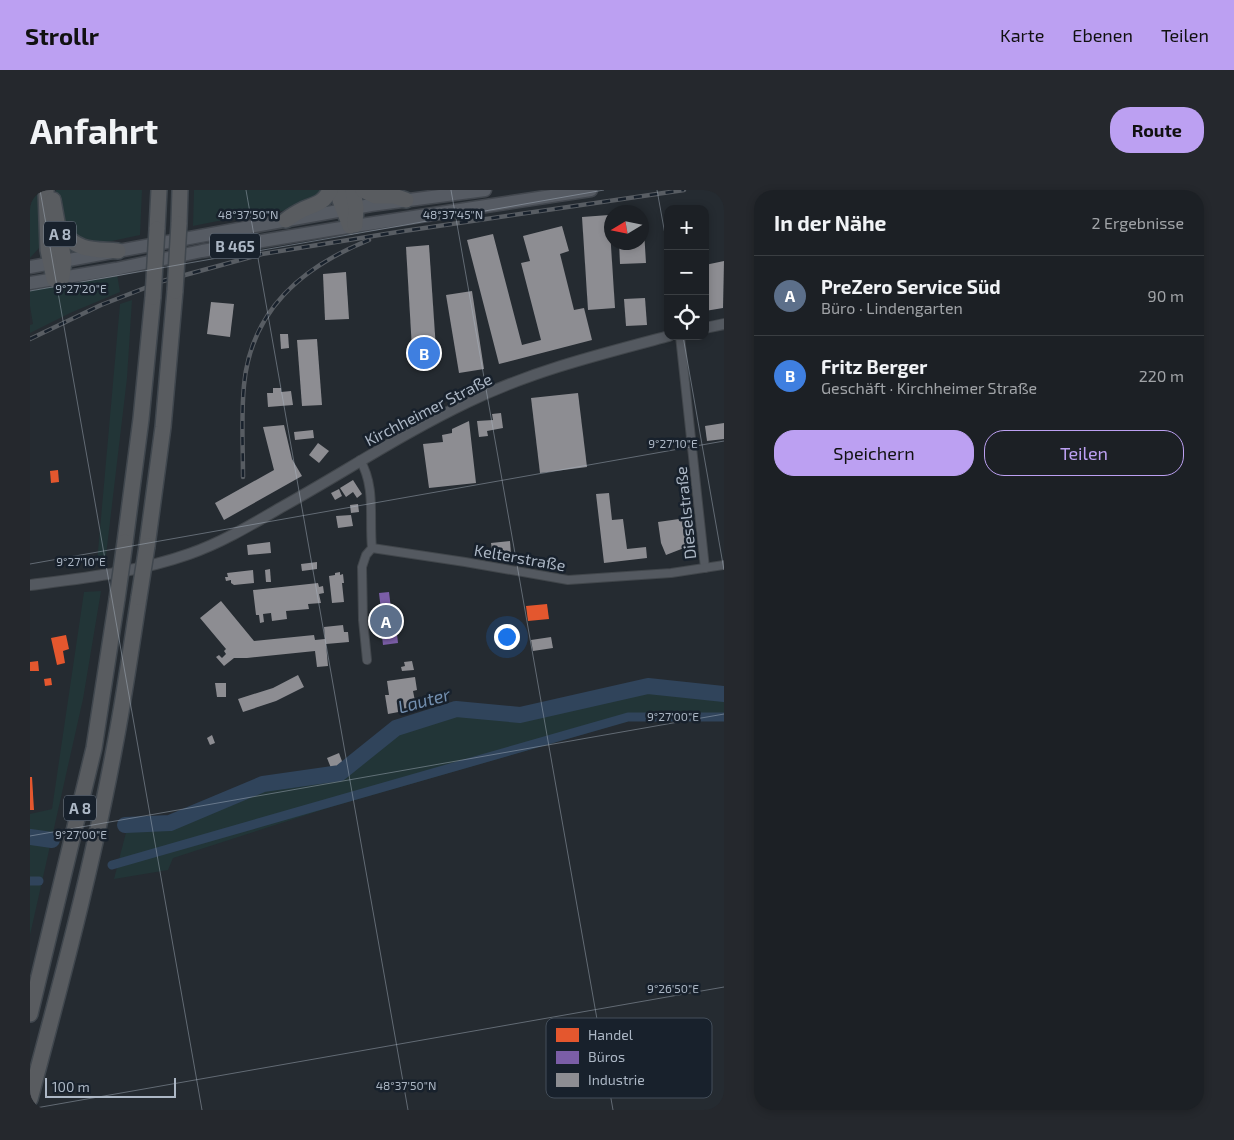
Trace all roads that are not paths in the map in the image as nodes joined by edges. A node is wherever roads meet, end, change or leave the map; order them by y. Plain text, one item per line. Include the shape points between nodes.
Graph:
1 (46, 190) edge
2 (53, 190) edge
3 (158, 190) edge
4 (180, 190) edge
5 (330, 190) edge
6 (339, 190) edge
7 (353, 190) edge
8 (363, 190) edge
9 (485, 190) edge
10 (591, 190) edge
11 (406, 200) junction
12 (350, 209) junction
13 (286, 220) junction
14 (352, 226) junction
15 (59, 232) junction
16 (118, 250) junction
17 (30, 267) edge
18 (57, 270) junction
19 (30, 283) edge
20 (724, 324) edge
21 (709, 327) edge
22 (664, 337) edge
23 (680, 340) edge
24 (360, 460) junction
25 (372, 548) junction
26 (724, 565) edge
27 (705, 568) junction
28 (30, 585) edge
29 (367, 660) dead end
30 (30, 1014) edge
31 (30, 1099) edge

1 - 18 highway, A 8 via 48,250
2 - 15 highway, A 8
3 - 30 highway, A 8, bridge via 153,297 141,419 94,748
4 - 31 highway, A 8, bridge via 163,427 140,597 99,822 63,978
5 - 13 highway via 316,206 303,209
6 - 12 highway
7 - 12 highway
8 - 11 highway via 375,196
9 - 11 main road, B 465
10 - 14 main road, B 465
11 - 12 main road, B 465
12 - 13 main road, B 465
12 - 14 highway
13 - 16 main road, B 465
14 - 18 main road, B 465 via 116,269
15 - 16 highway, A 8 via 73,244 84,248
15 - 18 highway, A 8
16 - 18 main road
17 - 18 main road
18 - 19 main road
20 - 21 street
22 - 24 street, Kirchheimer Straße via 590,357 501,387
23 - 27 street, Dieselstraße
24 - 25 street via 371,489
24 - 28 street, Kirchheimer Straße via 215,543 176,558 130,570
25 - 27 street, Kelterstraße via 568,580 671,574
25 - 29 street via 362,567
26 - 27 street, Kelterstraße

